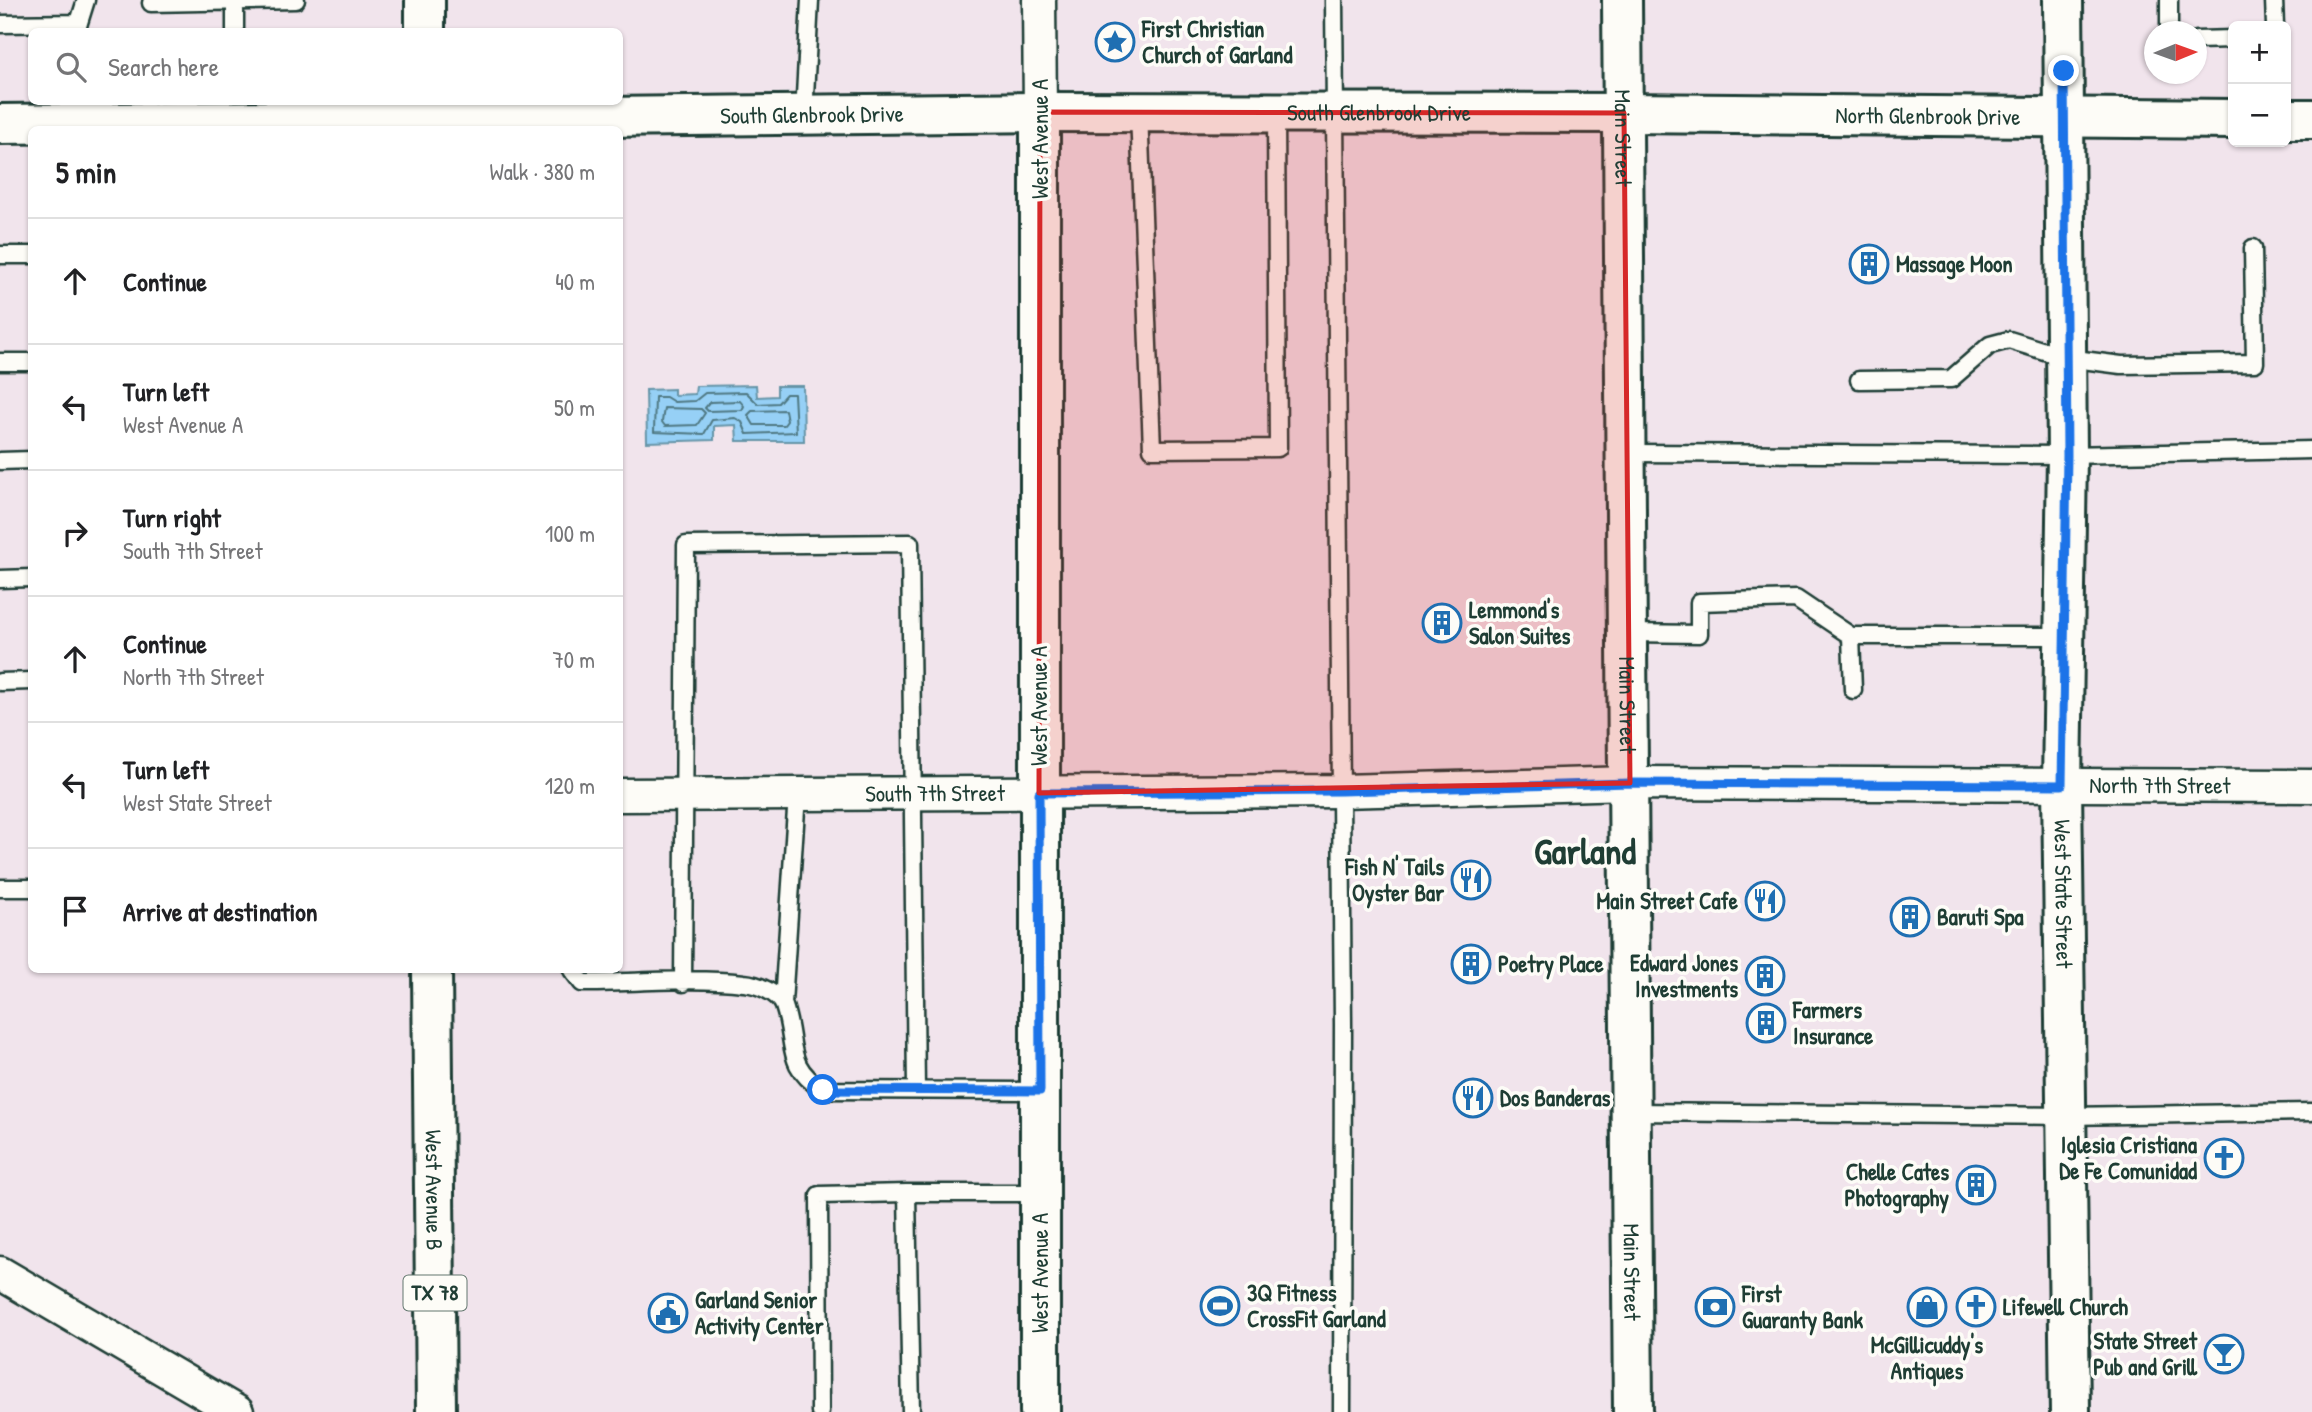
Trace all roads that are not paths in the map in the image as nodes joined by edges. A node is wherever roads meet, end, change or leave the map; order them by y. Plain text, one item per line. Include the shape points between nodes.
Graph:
1 (86, 0) edge
2 (296, 0) edge
3 (425, 0) edge
4 (810, 0) edge
5 (1039, 0) edge
6 (1334, 0) edge
7 (1622, 0) edge
8 (2063, 0) edge
9 (2169, 0) edge
10 (2274, 0) edge
11 (235, 1) edge
12 (151, 3) dead end
13 (2169, 21) edge
14 (2275, 21) edge
15 (0, 24) edge
16 (77, 27) edge
17 (235, 28) edge
18 (425, 28) edge
19 (2228, 39) edge
20 (2207, 40) edge
21 (235, 111) edge
22 (1040, 112) junction
23 (1139, 112) junction
24 (1276, 112) junction
25 (1334, 112) junction
26 (50, 113) edge
27 (1624, 113) junction
28 (804, 115) junction
29 (425, 117) edge
30 (2064, 119) junction
31 (2228, 119) edge
32 (2291, 119) edge
33 (2312, 119) edge
34 (0, 124) edge
35 (2253, 248) dead end
36 (0, 255) edge
37 (28, 255) edge
38 (2067, 358) junction
39 (0, 362) edge
40 (28, 362) edge
41 (1859, 380) dead end
42 (2312, 450) edge
43 (1627, 453) junction
44 (2067, 455) junction
45 (28, 460) edge
46 (0, 461) edge
47 (28, 578) edge
48 (0, 579) edge
49 (1629, 633) junction
50 (1851, 636) junction
51 (2064, 636) junction
52 (28, 681) edge
53 (0, 682) edge
54 (1853, 690) dead end
55 (1630, 783) junction
56 (2062, 785) junction
57 (2312, 786) edge
58 (1341, 791) junction
59 (912, 792) junction
60 (1039, 793) junction
61 (685, 794) junction
62 (623, 795) edge
63 (797, 795) junction
64 (0, 888) edge
65 (28, 888) edge
66 (432, 973) edge
67 (574, 973) edge
68 (683, 982) junction
69 (783, 1003) junction
70 (916, 1090) junction
71 (1040, 1091) junction
72 (1632, 1112) junction
73 (2312, 1112) edge
74 (2067, 1116) junction
75 (907, 1193) junction
76 (1040, 1193) junction
77 (0, 1273) edge
78 (235, 1412) edge
79 (436, 1412) edge
80 (820, 1412) edge
81 (911, 1412) edge
82 (1040, 1412) edge
83 (1342, 1412) edge
84 (1633, 1412) edge
85 (2070, 1412) edge

1 - 16 lane
2 - 11 lane
3 - 18 street
4 - 28 lane
5 - 22 street, West Avenue A
6 - 25 lane
7 - 27 street, Main Street
8 - 30 street, West State Street
9 - 13 lane
10 - 14 lane
11 - 12 lane
11 - 17 lane
15 - 16 lane
19 - 20 lane
21 - 26 street, South Glenbrook Drive
21 - 29 street, South Glenbrook Drive
22 - 23 street, South Glenbrook Drive
22 - 28 street, South Glenbrook Drive
22 - 60 street, West Avenue A
23 - 24 street, South Glenbrook Drive
23 - 24 lane via 1152,449 1164,449 1278,448
24 - 25 street, South Glenbrook Drive
25 - 27 street, South Glenbrook Drive
25 - 58 lane
26 - 34 street, South Glenbrook Drive
27 - 30 street, North Glenbrook Drive
27 - 43 street, Main Street
28 - 29 street, South Glenbrook Drive
30 - 31 street, North Glenbrook Drive
30 - 38 street, West State Street
32 - 33 street
35 - 38 lane via 2255,363 2121,365
36 - 37 lane
38 - 41 lane via 2009,340 1998,341 1951,379
38 - 44 street, West State Street
39 - 40 lane
42 - 44 lane
43 - 44 lane
43 - 49 street, Main Street
44 - 51 street, West State Street
45 - 46 lane
47 - 48 lane
49 - 50 lane via 1699,634 1699,602 1796,599
49 - 55 street, Main Street
50 - 51 lane
50 - 54 lane
51 - 56 street, West State Street
52 - 53 lane
55 - 56 street, North 7th Street
55 - 58 street, South 7th Street
55 - 72 street, Main Street
56 - 57 street, North 7th Street
56 - 74 street, West State Street
58 - 60 street, South 7th Street
58 - 83 lane
59 - 60 street, South 7th Street
59 - 61 lane via 910,542 685,545
59 - 63 street, South 7th Street
59 - 70 lane
60 - 71 street, West Avenue A
61 - 62 street, South 7th Street
61 - 63 street, South 7th Street
61 - 68 lane
63 - 69 lane
64 - 65 lane
66 - 79 street, West Avenue B / TX 78
67 - 68 lane via 582,983
68 - 69 lane via 746,982 772,992
69 - 70 lane via 804,1078 823,1090
70 - 71 lane
71 - 76 street, West Avenue A
72 - 74 lane
72 - 84 street, Main Street
73 - 74 lane
74 - 85 street, West State Street
75 - 76 lane
75 - 80 lane via 819,1195
75 - 81 lane
76 - 82 street, West Avenue A
77 - 78 street

